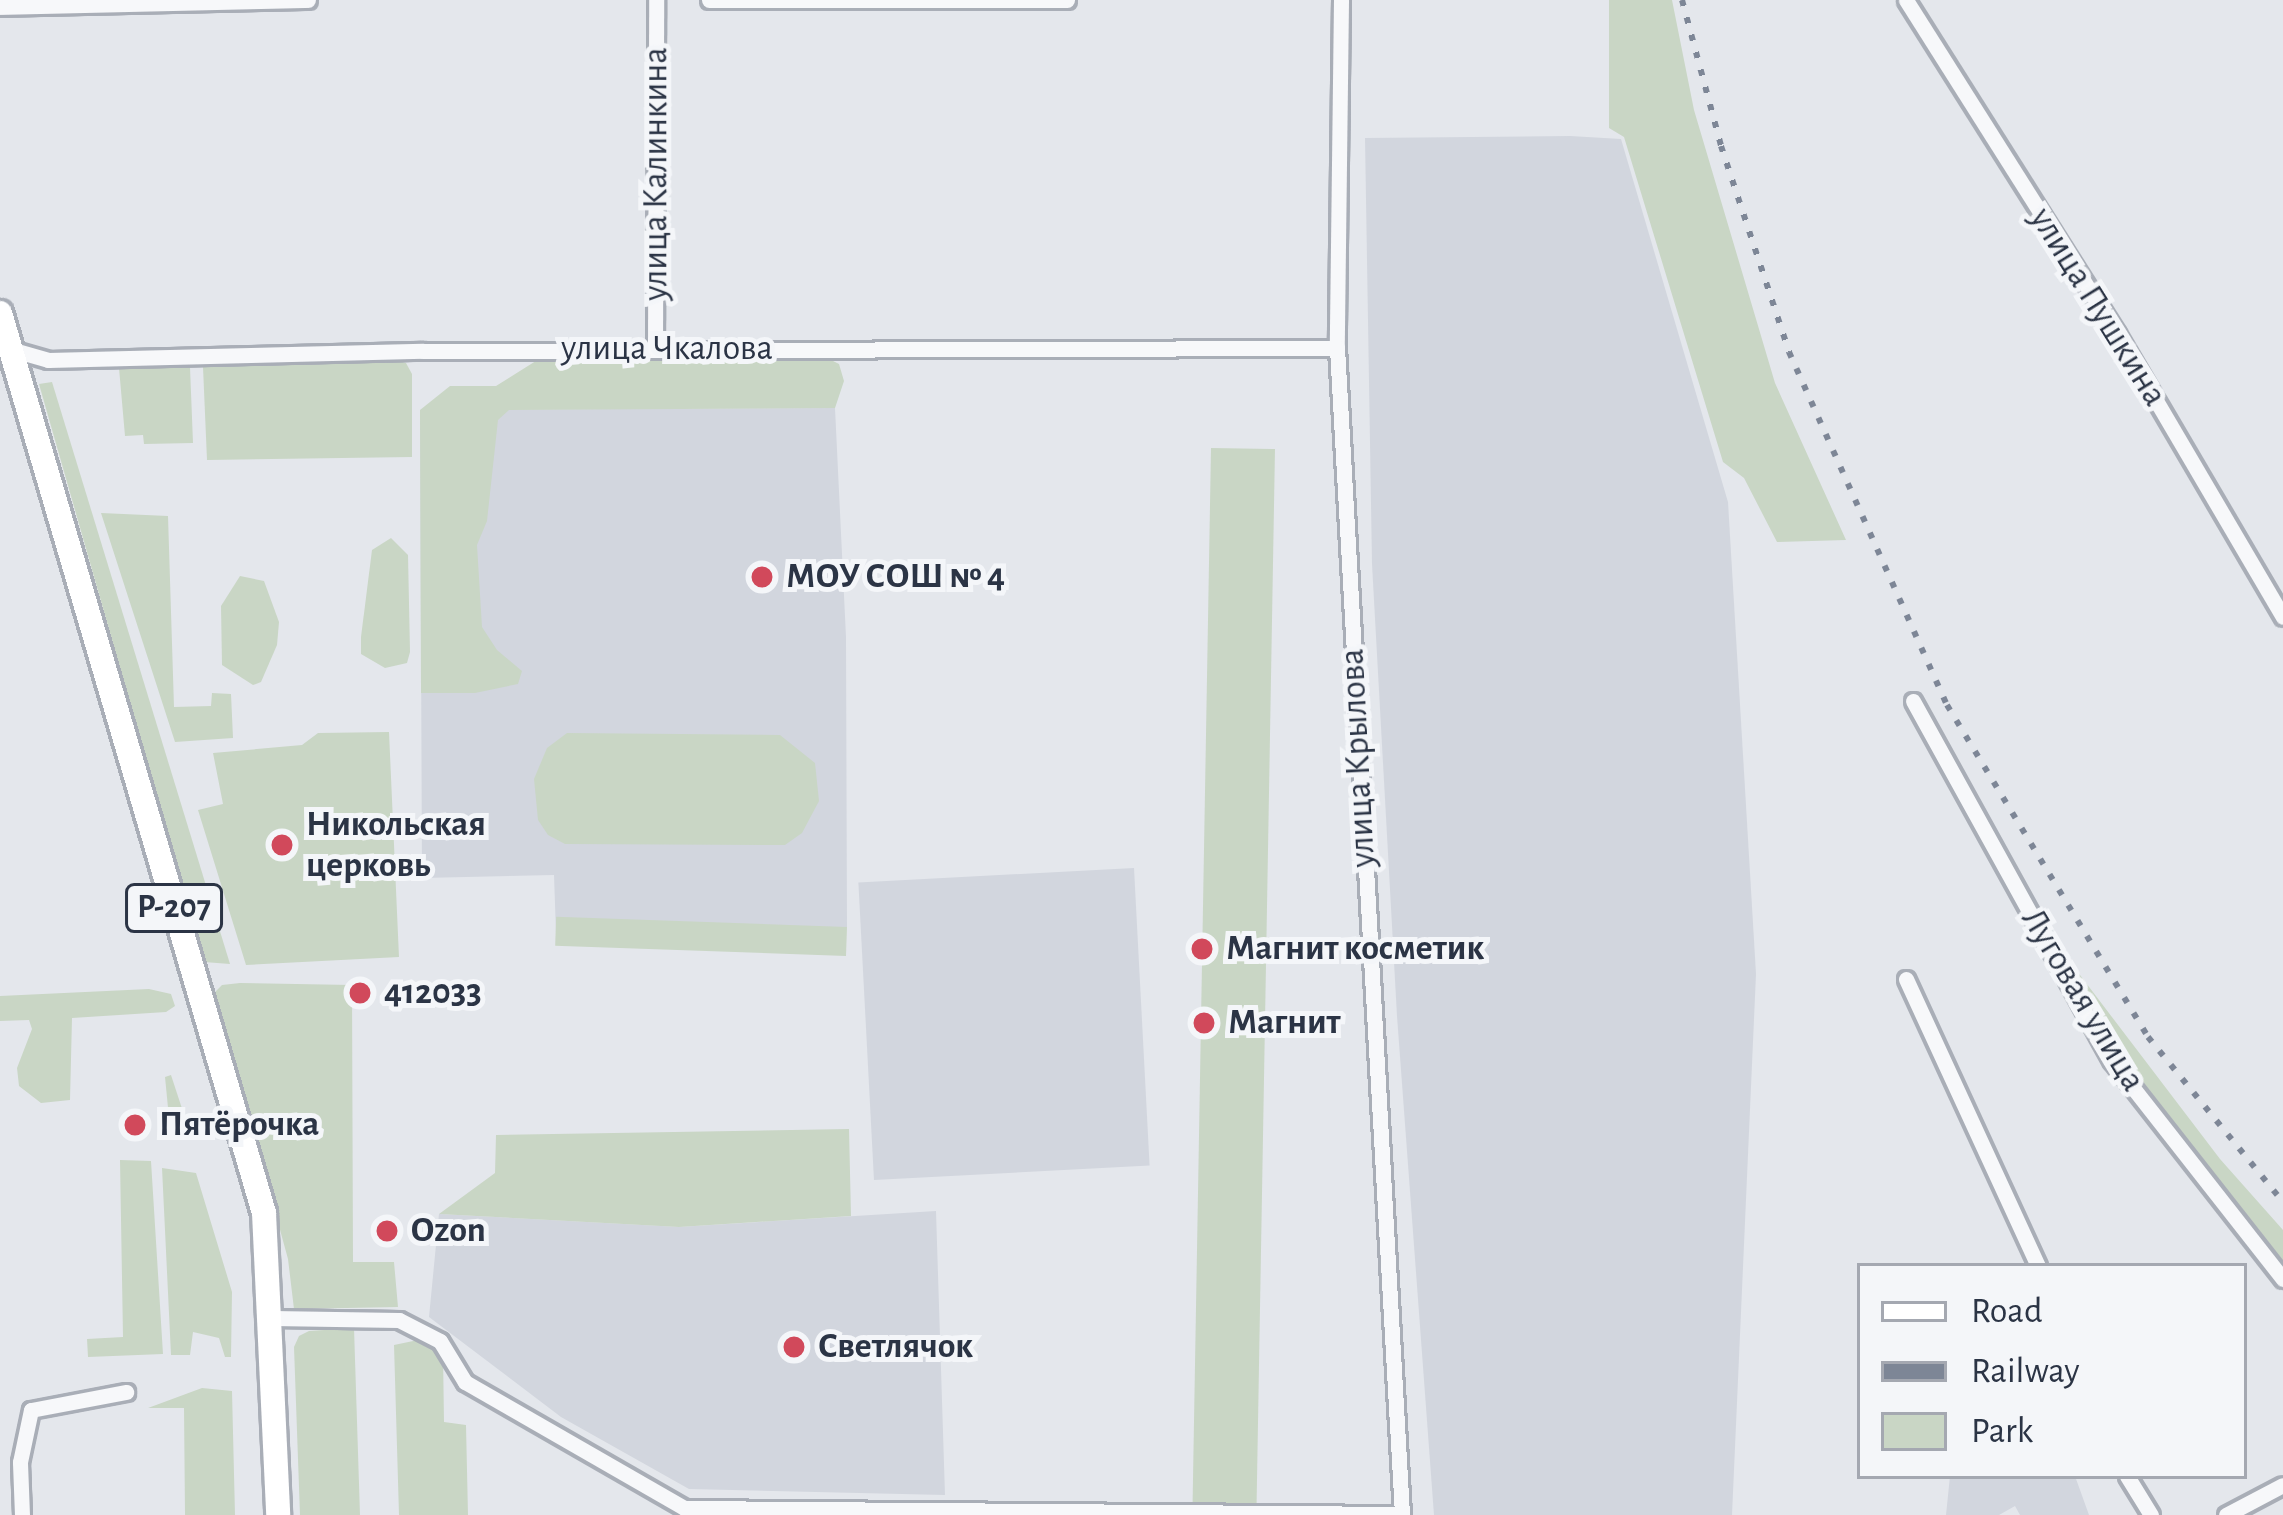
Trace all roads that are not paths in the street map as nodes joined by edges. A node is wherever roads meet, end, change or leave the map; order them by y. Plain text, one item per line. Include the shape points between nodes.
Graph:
1 (308, 0) edge
2 (656, 0) edge
3 (709, 0) edge
4 (1067, 0) edge
5 (1341, 0) edge
6 (1906, 0) edge
7 (0, 8) edge
8 (0, 313) edge
9 (5, 347) edge
10 (1337, 348) junction
11 (656, 349) junction
12 (2283, 617) edge
13 (1912, 701) dead end
14 (1906, 979) dead end
15 (2037, 1263) edge
16 (2283, 1279) edge
17 (272, 1318) junction
18 (126, 1392) dead end
19 (2129, 1479) edge
20 (2283, 1485) edge
21 (1402, 1514) edge
22 (22, 1515) edge
23 (278, 1515) edge
24 (2151, 1515) edge
25 (2226, 1515) edge

1 - 7 street
2 - 11 street, улица Калинкина
3 - 4 street
5 - 10 street, улица Крылова
6 - 12 street, улица Пушкина
8 - 9 main road, Р-207
9 - 11 street, улица Чкалова via 49,360
9 - 17 main road, Р-207 via 264,1213
10 - 11 street, улица Чкалова
10 - 21 street, улица Крылова
13 - 16 street, Луговая улица via 2112,1061
14 - 15 street
17 - 21 street via 399,1320 440,1341 465,1382 684,1508
17 - 23 main road, Р-207
18 - 22 street via 32,1410 20,1462
19 - 24 street
20 - 25 street

